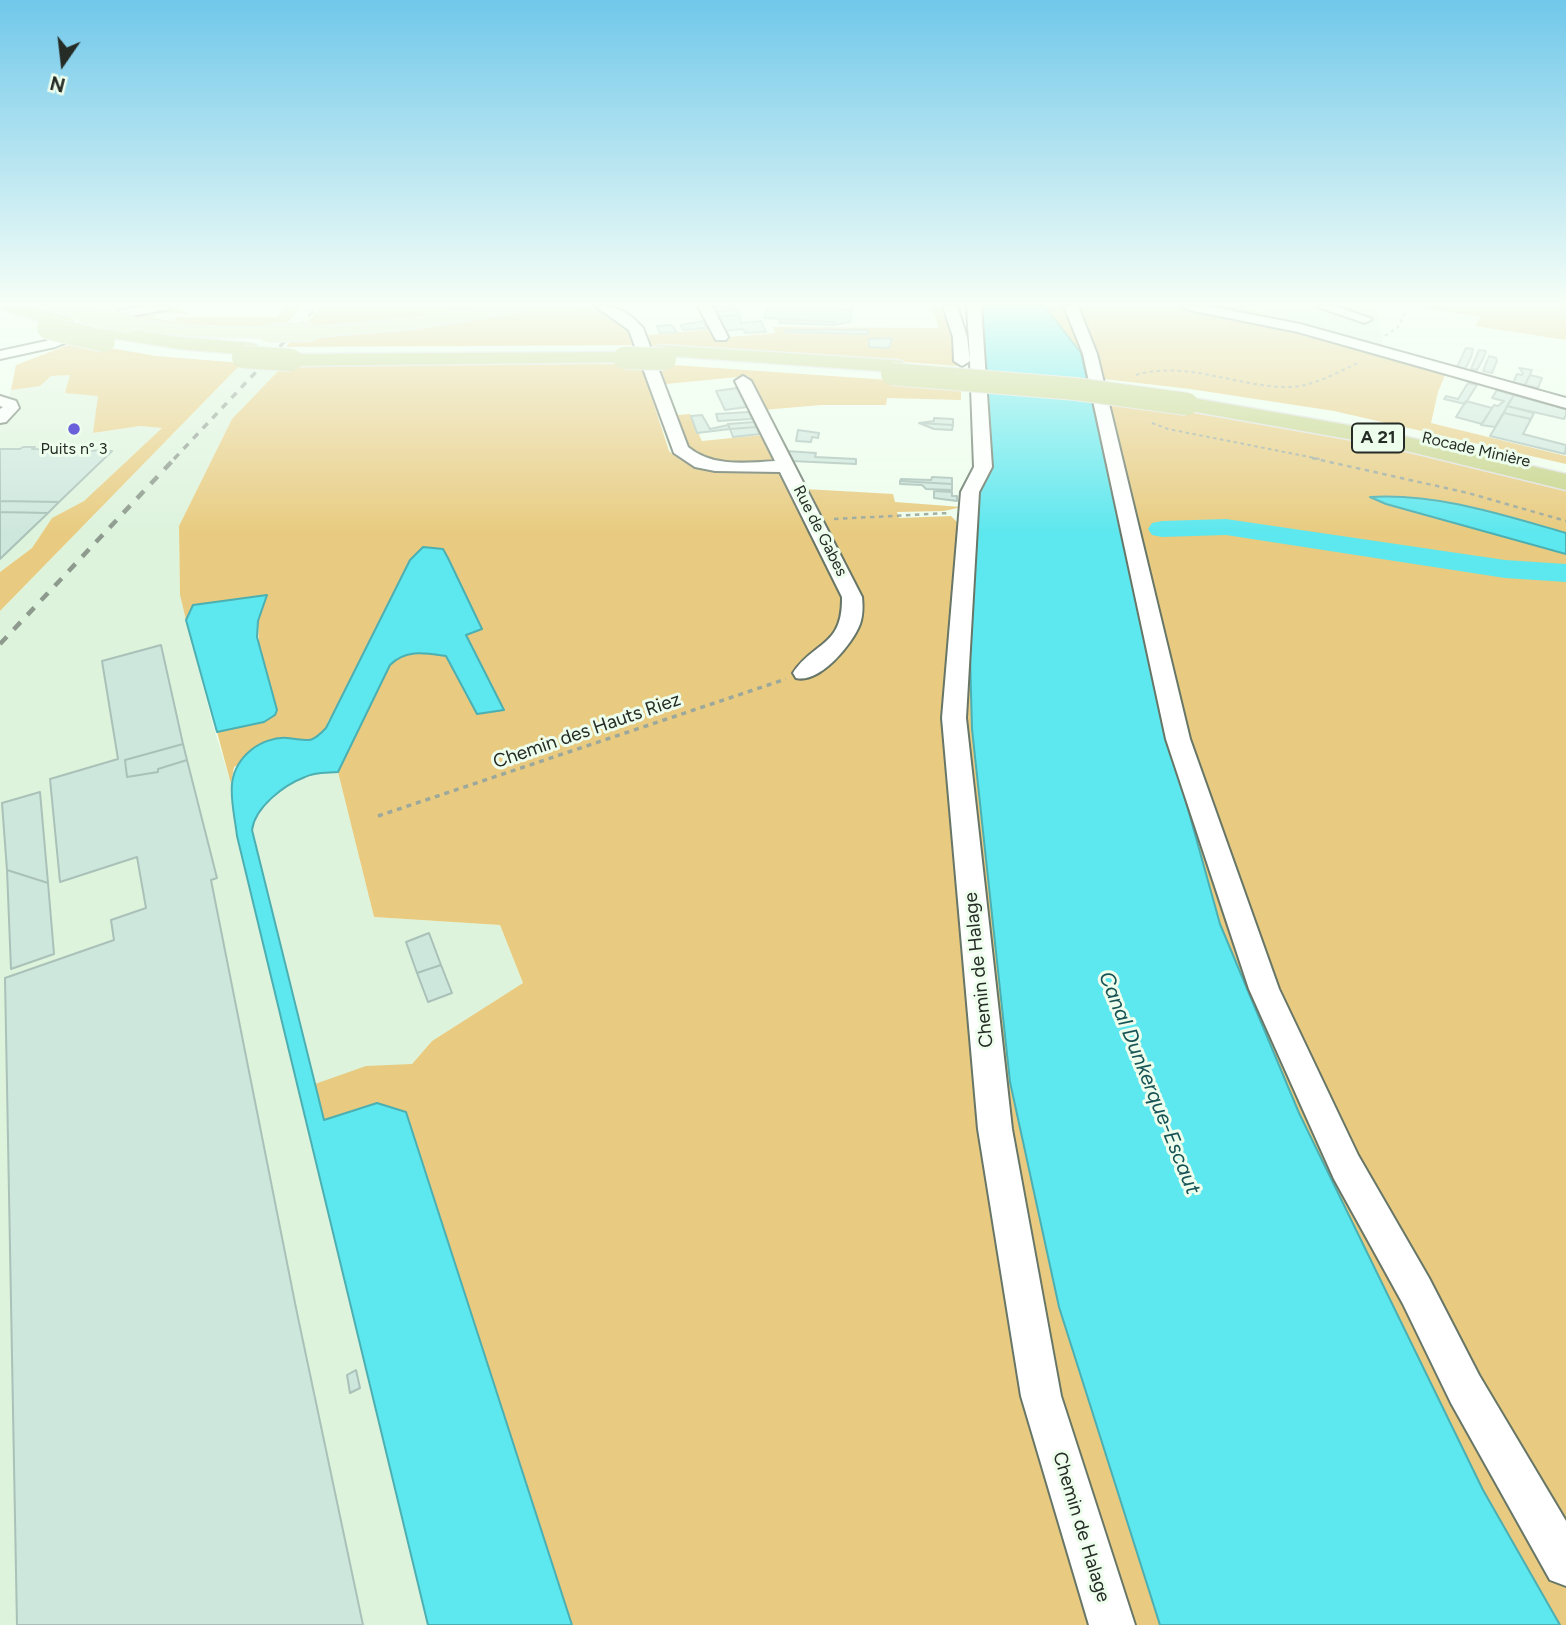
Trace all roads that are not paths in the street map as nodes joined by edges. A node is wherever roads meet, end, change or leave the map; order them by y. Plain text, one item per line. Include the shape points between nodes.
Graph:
1 (743, 381) dead end
2 (655, 382) edge
3 (962, 382) edge
4 (978, 382) edge
5 (1007, 382) edge
6 (1096, 382) edge
7 (1489, 382) edge
8 (1188, 399) junction
9 (0, 401) edge
10 (1566, 403) edge
11 (0, 418) edge
12 (787, 466) junction
13 (1566, 472) edge
14 (1566, 482) edge
15 (969, 502) junction
16 (804, 673) road end
17 (1566, 1564) edge
18 (1112, 1625) edge

1 - 12 street, Rue de Gabes
2 - 12 street via 686,456 712,465
3 - 15 street
4 - 15 street, Chemin de Halage via 983,467
5 - 8 highway, Rocade Minière / A 21, bridge
6 - 17 street via 1178,739 1264,989 1346,1167 1470,1398
7 - 10 street
8 - 13 highway, Rocade Minière / A 21 via 1361,425
8 - 14 highway, Rocade Minière / A 21 via 1382,438
9 - 11 street via 11,408
12 - 16 street, Rue de Gabes via 848,587 853,609 842,641
15 - 18 street, Chemin de Halage via 954,718 995,1129 1041,1396

